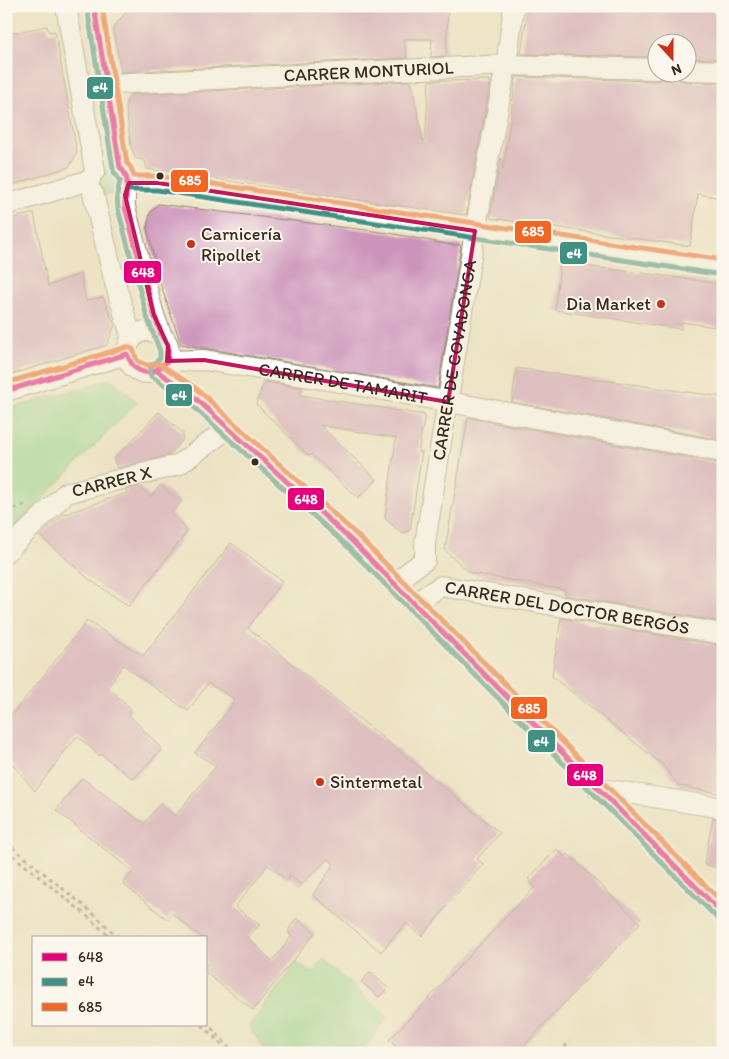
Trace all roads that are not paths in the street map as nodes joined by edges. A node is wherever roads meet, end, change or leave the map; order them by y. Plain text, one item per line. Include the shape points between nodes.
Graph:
1 (66, 6) edge
2 (94, 6) edge
3 (514, 6) edge
4 (506, 65) junction
5 (646, 69) edge
6 (696, 70) edge
7 (723, 70) edge
8 (107, 84) junction
9 (80, 87) junction
10 (93, 181) junction
11 (125, 182) junction
12 (6, 205) edge
13 (475, 231) junction
14 (723, 268) edge
15 (162, 337) junction
16 (130, 346) junction
17 (162, 366) junction
18 (6, 391) edge
19 (448, 402) junction
20 (229, 428) junction
21 (723, 452) edge
22 (6, 552) edge
23 (400, 587) junction
24 (415, 603) junction
25 (723, 634) edge
26 (596, 788) junction
27 (723, 808) edge
28 (723, 914) edge

1 - 9 street
2 - 8 street
3 - 4 street, CARRER DE COVADONGA
4 - 5 street, CARRER MONTURIOL
4 - 8 street, CARRER MONTURIOL
4 - 13 street, CARRER DE COVADONGA
6 - 7 street
8 - 9 street, CARRER MONTURIOL
8 - 11 street
9 - 10 street
10 - 11 street via 104,165 116,165
10 - 11 street via 97,198 108,202 115,201
10 - 12 street
10 - 16 street
11 - 13 street via 158,183
11 - 15 street via 125,207
13 - 14 street
13 - 19 street, CARRER DE COVADONGA
15 - 16 street via 153,332 142,332
15 - 17 street via 168,346
16 - 17 street via 128,360 138,370 144,373
16 - 18 street
17 - 19 street, CARRER DE TAMARIT via 204,360
17 - 20 street
19 - 21 street, CARRER DE TAMARIT
19 - 23 street, CARRER DE COVADONGA via 425,542 425,560 407,573
20 - 22 street, CARRER X via 178,465 66,493
20 - 23 street
23 - 24 street
24 - 25 street, CARRER DEL DOCTOR BERGÓS via 441,586
24 - 26 street
26 - 27 street
26 - 28 street

